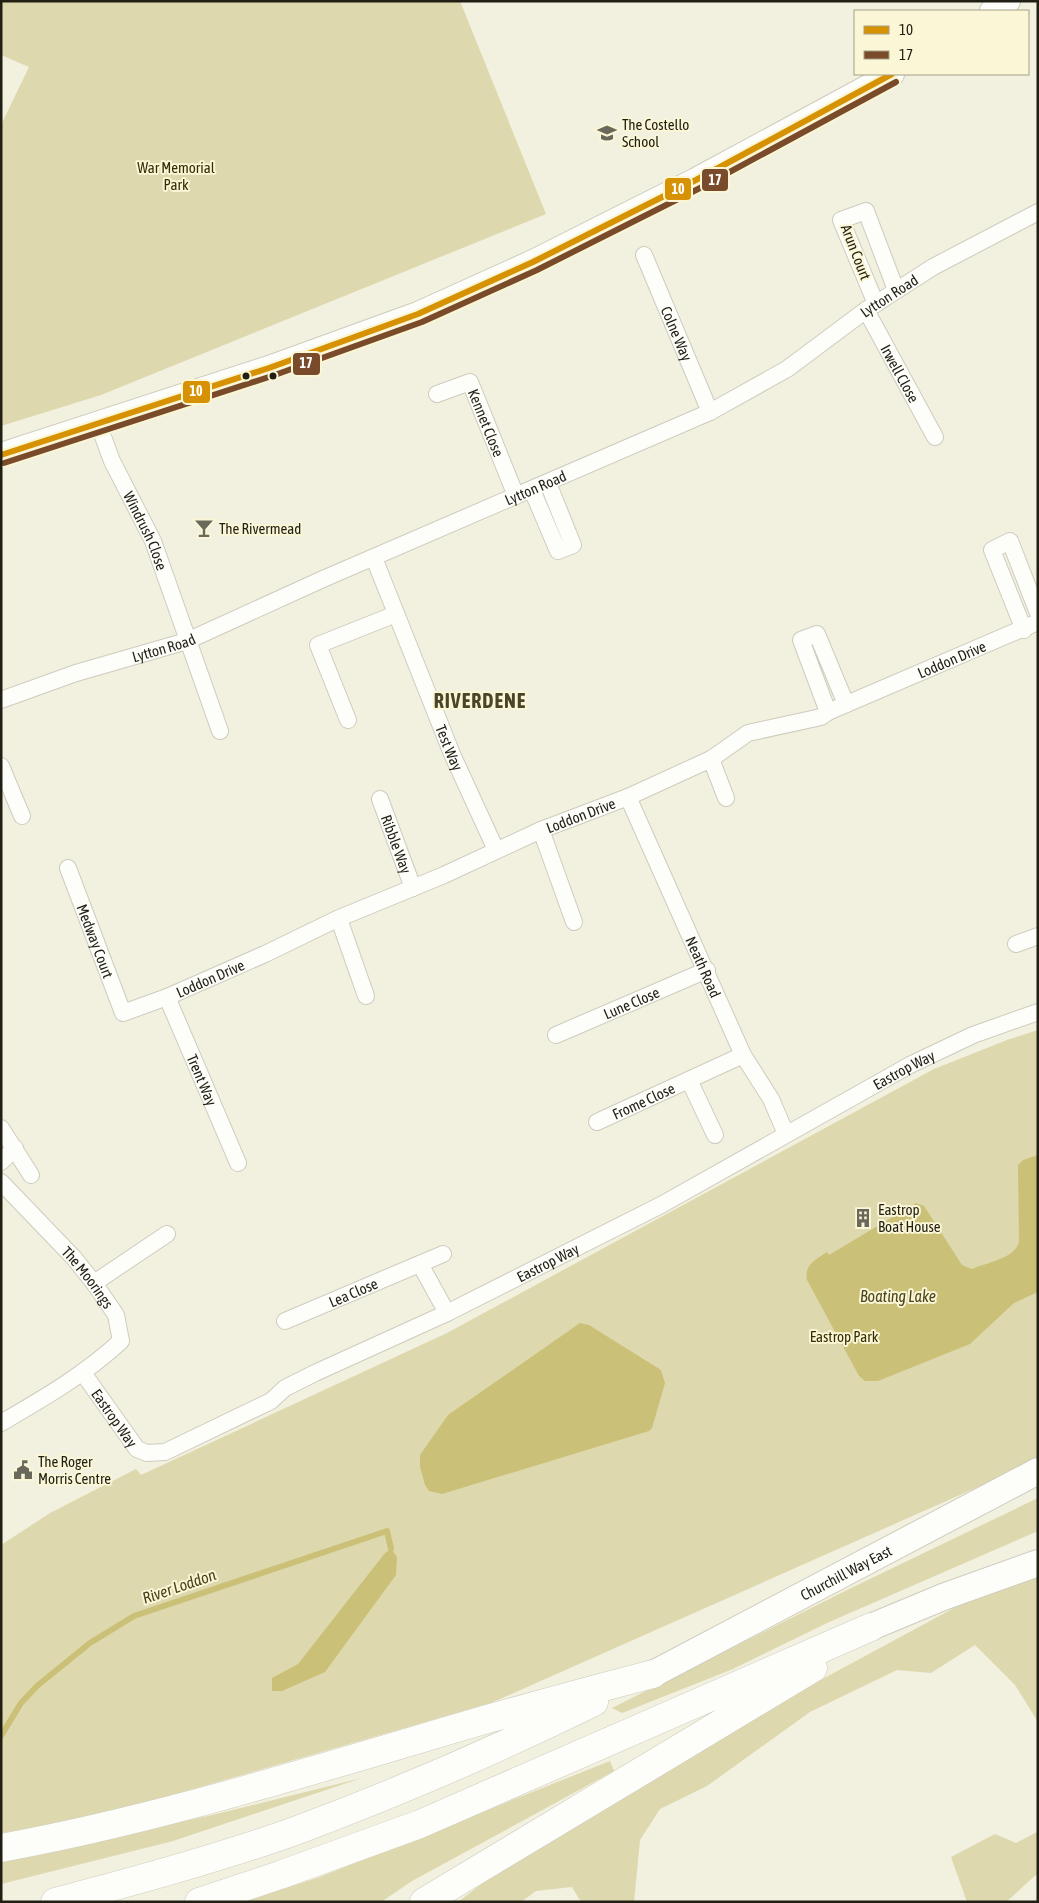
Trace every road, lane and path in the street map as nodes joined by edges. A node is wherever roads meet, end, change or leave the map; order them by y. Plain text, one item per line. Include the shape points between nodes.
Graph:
1 (1008, 1) edge
2 (994, 10) edge
3 (890, 75) edge
4 (1038, 212) edge
5 (644, 255) dead end
6 (896, 290) junction
7 (871, 307) junction
8 (437, 394) dead end
9 (710, 412) junction
10 (98, 423) junction
11 (935, 437) dead end
12 (1, 455) edge
13 (548, 483) junction
14 (532, 490) junction
15 (516, 496) junction
16 (374, 558) junction
17 (1038, 612) edge
18 (396, 614) junction
19 (1031, 626) edge
20 (187, 641) junction
21 (1, 700) edge
22 (846, 704) junction
23 (828, 712) junction
24 (348, 720) dead end
25 (220, 731) dead end
26 (711, 759) junction
27 (1, 766) edge
28 (628, 797) junction
29 (726, 798) dead end
30 (380, 799) dead end
31 (22, 816) dead end
32 (542, 830) junction
33 (496, 850) junction
34 (68, 868) dead end
35 (413, 888) junction
36 (339, 919) junction
37 (574, 922) dead end
38 (1038, 936) edge
39 (1016, 944) dead end
40 (707, 970) junction
41 (366, 996) dead end
42 (167, 997) junction
43 (1038, 1012) edge
44 (123, 1013) joint
45 (556, 1035) dead end
46 (743, 1055) junction
47 (689, 1080) junction
48 (598, 1122) dead end
49 (1, 1128) edge
50 (715, 1134) dead end
51 (786, 1134) junction
52 (14, 1148) junction
53 (1, 1162) edge
54 (238, 1163) dead end
55 (31, 1175) dead end
56 (4, 1190) edge
57 (167, 1234) dead end
58 (443, 1254) dead end
59 (420, 1264) junction
60 (94, 1283) junction
61 (447, 1313) junction
62 (285, 1321) dead end
63 (83, 1373) junction
64 (1, 1423) edge
65 (1038, 1471) edge
66 (1038, 1563) edge
67 (871, 1627) junction
68 (653, 1674) junction
69 (1, 1848) edge
70 (55, 1902) edge
71 (199, 1902) edge
72 (424, 1902) edge

1 - 2 street
3 - 10 street via 696,180 533,262 418,314 269,368
4 - 6 street, Lytton Road
5 - 9 street, Colne Way
6 - 7 street, Lytton Road
6 - 7 street, Arun Court via 866,211 841,220
7 - 9 street, Lytton Road via 787,369
7 - 11 street, Irwell Close
8 - 15 street, Kennet Close via 470,382
9 - 13 street, Lytton Road
10 - 12 street
10 - 20 street, Windrush Close via 112,461 153,541
13 - 14 street, Lytton Road
13 - 14 street via 573,545 558,551
14 - 15 street, Lytton Road
15 - 16 street, Lytton Road
16 - 18 street, Test Way
16 - 20 street, Lytton Road
17 - 19 street via 1010,542 992,550
18 - 24 street via 318,645
18 - 33 street, Test Way via 452,754
19 - 22 street, Loddon Drive
20 - 21 street, Lytton Road via 76,673
20 - 25 street, Windrush Close
22 - 23 street, Loddon Drive
22 - 23 street via 817,634 801,640
23 - 26 street, Loddon Drive via 821,717 748,733
26 - 28 street, Loddon Drive
26 - 29 street
27 - 31 street
28 - 32 street, Loddon Drive
28 - 40 street, Neath Road
30 - 35 street, Ribble Way
32 - 33 street, Loddon Drive
32 - 37 street
33 - 35 street, Loddon Drive
34 - 44 street, Medway Court
35 - 36 street, Loddon Drive
36 - 41 street
36 - 42 street, Loddon Drive
38 - 39 street
40 - 45 street, Lune Close
40 - 46 street, Neath Road
42 - 44 street, Loddon Drive
42 - 54 street, Trent Way
43 - 51 street, Eastrop Way via 943,1049
46 - 47 street, Frome Close
46 - 51 street, Neath Road via 771,1099
47 - 48 street, Frome Close
47 - 50 street, Frome Close
49 - 52 street
51 - 61 street, Eastrop Way via 661,1205
52 - 53 street
52 - 55 street
56 - 60 street, The Moorings via 74,1258
57 - 60 street
58 - 59 street, Lea Close
59 - 61 street
59 - 62 street, Lea Close
60 - 63 street, The Moorings via 116,1314 121,1341
61 - 63 street, Eastrop Way via 315,1372 285,1388 270,1401 154,1454 137,1449
63 - 64 street, The Moorings
65 - 68 main road, Churchill Way East
66 - 67 main road
67 - 71 highway via 420,1824
67 - 72 highway via 841,1651
68 - 69 highway via 509,1712 200,1802
68 - 70 highway via 532,1732 370,1802 211,1859

